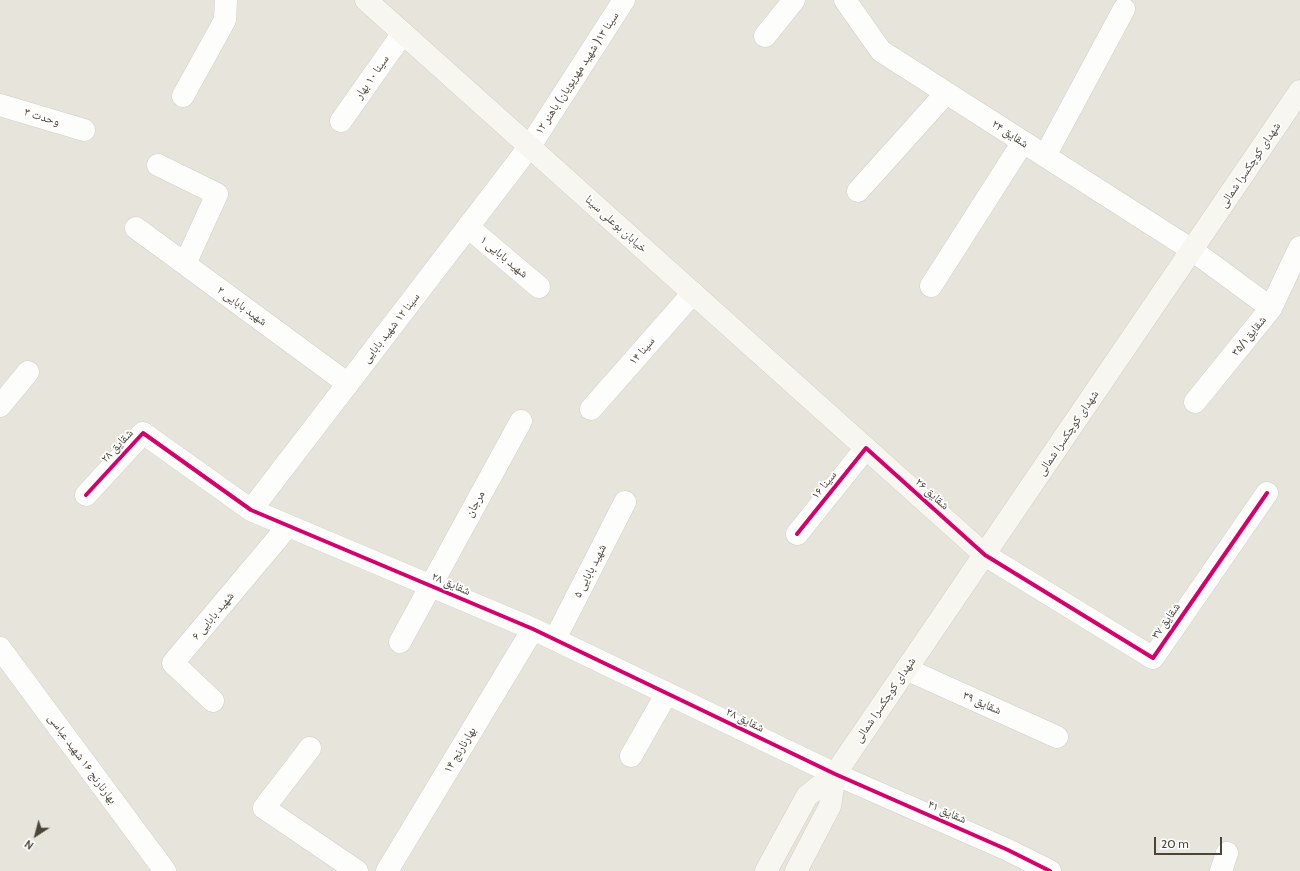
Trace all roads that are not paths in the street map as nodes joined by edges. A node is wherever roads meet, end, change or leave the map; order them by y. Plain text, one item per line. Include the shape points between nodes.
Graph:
1 (226, 0) edge
2 (366, 0) edge
3 (624, 0) edge
4 (794, 0) edge
5 (845, 0) edge
6 (1124, 9) dead end
7 (403, 33) junction
8 (765, 36) dead end
9 (1300, 91) edge
10 (946, 93) junction
11 (183, 96) dead end
12 (0, 105) edge
13 (341, 121) dead end
14 (84, 130) dead end
15 (1023, 142) junction
16 (530, 146) junction
17 (1045, 156) junction
18 (158, 165) dead end
19 (858, 191) dead end
20 (468, 227) junction
21 (136, 228) dead end
22 (1300, 247) edge
23 (1192, 250) junction
24 (185, 264) junction
25 (931, 286) dead end
26 (539, 287) dead end
27 (693, 293) junction
28 (1271, 308) junction
29 (28, 372) dead end
30 (348, 384) junction
31 (1195, 402) dead end
32 (0, 406) edge
33 (591, 410) dead end
34 (521, 421) dead end
35 (866, 448) junction
36 (1267, 493) dead end
37 (86, 495) dead end
38 (625, 502) dead end
39 (251, 510) junction
40 (288, 526) junction
41 (797, 534) dead end
42 (985, 555) junction
43 (430, 586) junction
44 (533, 629) junction
45 (555, 640) junction
46 (400, 642) dead end
47 (0, 648) edge
48 (906, 669) junction
49 (667, 693) junction
50 (213, 701) dead end
51 (1057, 737) dead end
52 (310, 748) dead end
53 (631, 756) dead end
54 (835, 774) junction
55 (165, 871) edge
56 (357, 871) edge
57 (387, 871) edge
58 (766, 871) edge
59 (796, 871) edge
60 (1050, 871) edge

1 - 11 street via 225,20
2 - 7 main road, خیابان بوعلی سینا
3 - 16 street, سینا ۱۳( شهید مهرپویان) باهنر ۱۲
4 - 8 street
5 - 10 street, شقایق ۲۴ via 881,51
6 - 17 street
7 - 13 street, سینا ۱۰ بهار
7 - 16 main road, خیابان بوعلی سینا
9 - 23 main road, شهدای کوچکسرا شمالی
10 - 15 street, شقایق ۲۴
10 - 19 street
12 - 14 street, وحدت ۳
15 - 17 street, شقایق ۲۴
15 - 25 street
16 - 20 street, سینا ۱۲ شهید بابایی
16 - 27 main road, خیابان بوعلی سینا
17 - 23 street, شقایق ۲۴
18 - 24 street via 217,194
20 - 26 street, شهید بابایی ۱
20 - 30 street, سینا ۱۲ شهید بابایی
21 - 24 street, شهید بابایی ۲
22 - 28 street
23 - 28 street, شقایق۳۵/۱
23 - 42 main road, شهدای کوچکسرا شمالی
24 - 30 street, شهید بابایی ۲
27 - 33 street, سینا ۱۴
27 - 35 main road, خیابان بوعلی سینا
28 - 31 street, شقایق۳۵/۱
29 - 32 street
30 - 39 street, سینا ۱۲ شهید بابایی
34 - 43 street, مرجان
35 - 41 street, سینا ۱۶
35 - 42 main road, شقایق ۲۶
36 - 42 street, شقایق ۳۷ via 1153,658
37 - 39 street, شقایق ۲۸ via 143,433
38 - 45 street, شهید بابایی ۵
39 - 40 street, شقایق ۲۸
40 - 43 street, شقایق ۲۸
40 - 50 street, شهید بابایی ۶ via 173,663
42 - 48 main road, شهدای کوچکسرا شمالی
43 - 44 street, شقایق ۲۸
43 - 46 street, مرجان
44 - 45 street, شقایق ۲۸
44 - 57 street, بهارنارنج ۱۴
45 - 49 street, شقایق ۲۸
47 - 55 street, بهارنارنج ۱۶ شهید عباسی
48 - 51 street, شقایق ۳۹
48 - 54 main road, شهدای کوچکسرا شمالی
49 - 53 street
49 - 54 street, شقایق ۲۸
52 - 56 street via 264,808
54 - 58 main road via 807,796
54 - 59 main road via 830,806
54 - 60 street, شقایق ۴۱

